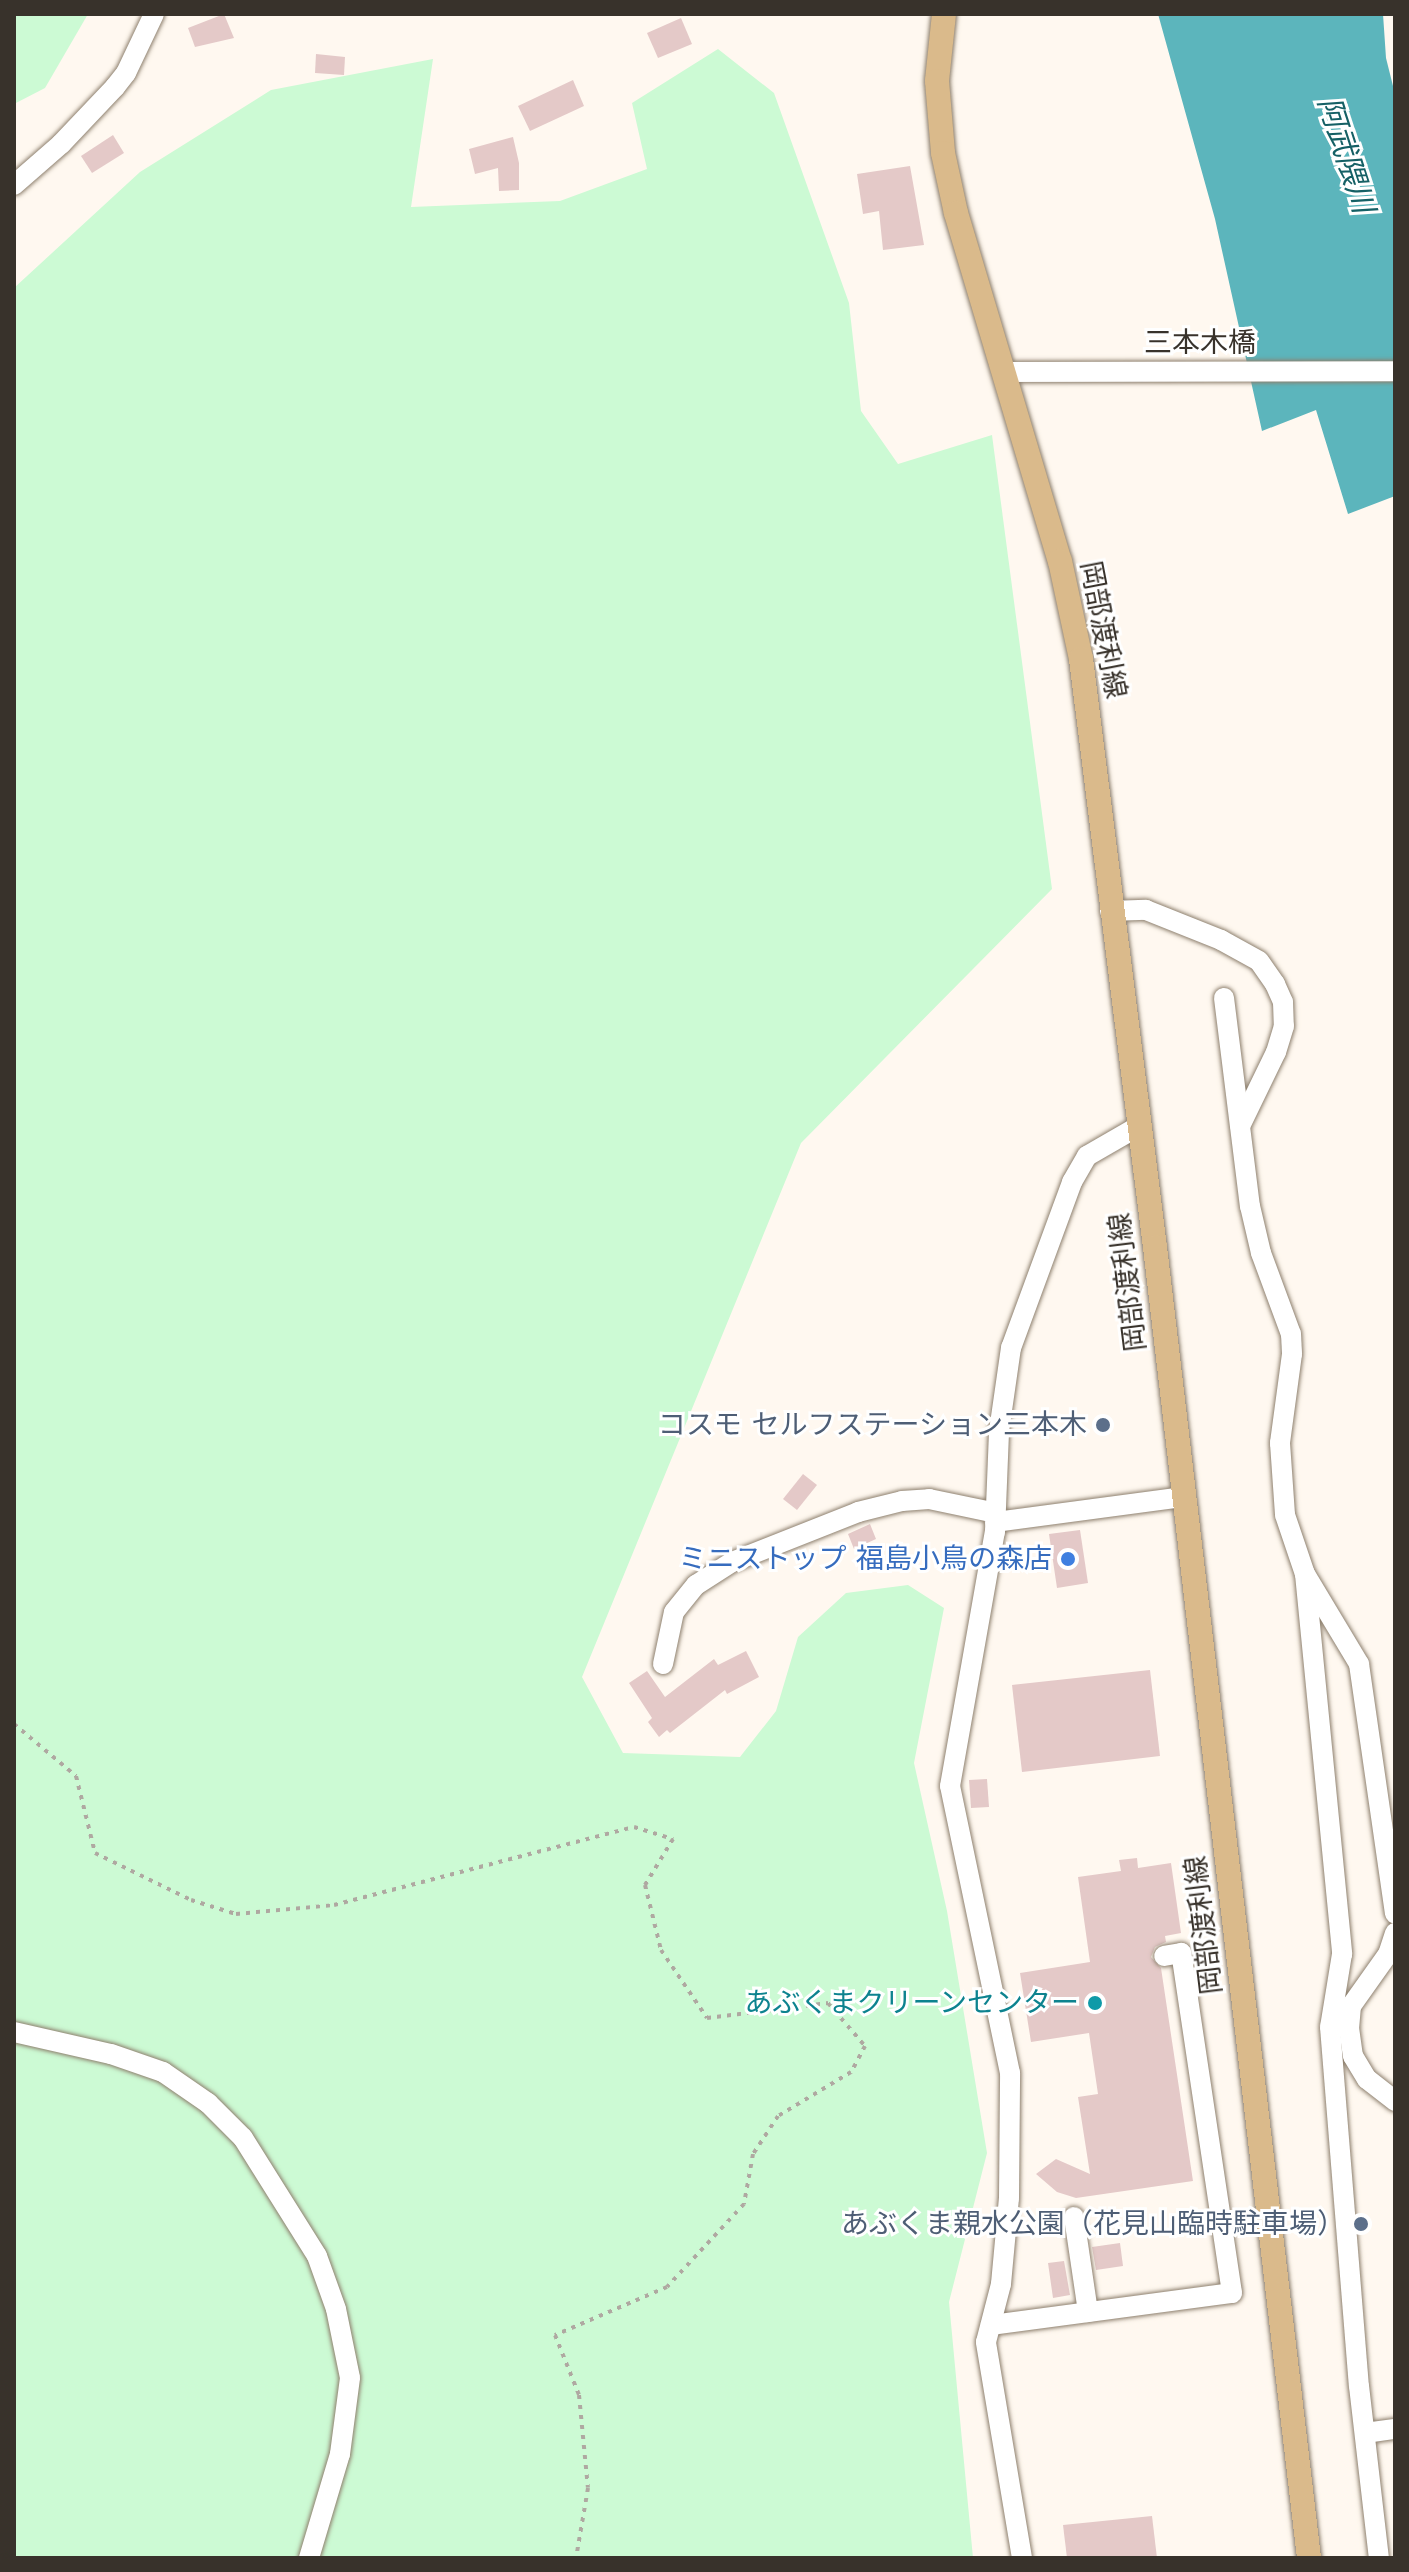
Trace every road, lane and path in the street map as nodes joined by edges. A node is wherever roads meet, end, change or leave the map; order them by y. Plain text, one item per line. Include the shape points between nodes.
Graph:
1 (154, 14) edge
2 (944, 14) edge
3 (14, 185) edge
4 (1395, 371) edge
5 (1005, 372) junction
6 (1110, 911) junction
7 (1224, 998) dead end
8 (1139, 1126) junction
9 (1240, 1126) junction
10 (1183, 1497) junction
11 (996, 1517) junction
12 (1305, 1574) junction
13 (663, 1664) dead end
14 (14, 1724) edge
15 (1395, 1913) edge
16 (1395, 1933) edge
17 (1164, 1956) dead end
18 (14, 2032) edge
19 (1395, 2101) edge
20 (1074, 2217) dead end
21 (1088, 2312) junction
22 (991, 2325) junction
23 (1395, 2429) edge
24 (1365, 2433) junction
25 (1385, 2525) edge
26 (309, 2558) edge
27 (576, 2558) edge
28 (1022, 2558) edge
29 (1309, 2558) edge
30 (1379, 2558) edge

1 - 3 street via 115,87
2 - 5 main road, 岡部渡利線 via 937,81 943,153
4 - 5 street, 三本木橋
5 - 6 main road, 岡部渡利線 via 1060,561 1081,659
6 - 8 main road, 岡部渡利線
6 - 9 street via 1146,910 1221,940 1259,961 1275,984 1283,1002 1284,1026
7 - 9 street
8 - 10 main road, 岡部渡利線
8 - 11 street via 1087,1156 1043,1259 1011,1348 999,1431
9 - 12 street via 1261,1253 1291,1334 1280,1443 1282,1488 1285,1515
10 - 11 street
10 - 29 main road, 岡部渡利線
11 - 13 street via 929,1499 902,1501 843,1517 732,1562 696,1585 674,1612
11 - 22 street via 950,1786 1010,2073 1009,2198 1001,2284
12 - 15 street via 1359,1664
12 - 24 street via 1342,1954 1330,2027
14 - 27 path via 76,1776 95,1853 191,1900 236,1914 334,1905 634,1827 673,1839 645,1885 661,1950 707,2018 828,2003 865,2046 851,2072 778,2116 753,2154 744,2204 667,2287 555,2335 579,2395 588,2488
16 - 19 street via 1388,1954 1351,2006 1349,2028 1353,2056 1367,2079
17 - 21 street via 1181,1953 1232,2293
18 - 26 street via 163,2072 208,2103 243,2138 317,2256 336,2309 350,2378 340,2454
20 - 21 street
21 - 22 street
22 - 28 street via 986,2342
23 - 24 street
24 - 25 street
25 - 30 street

